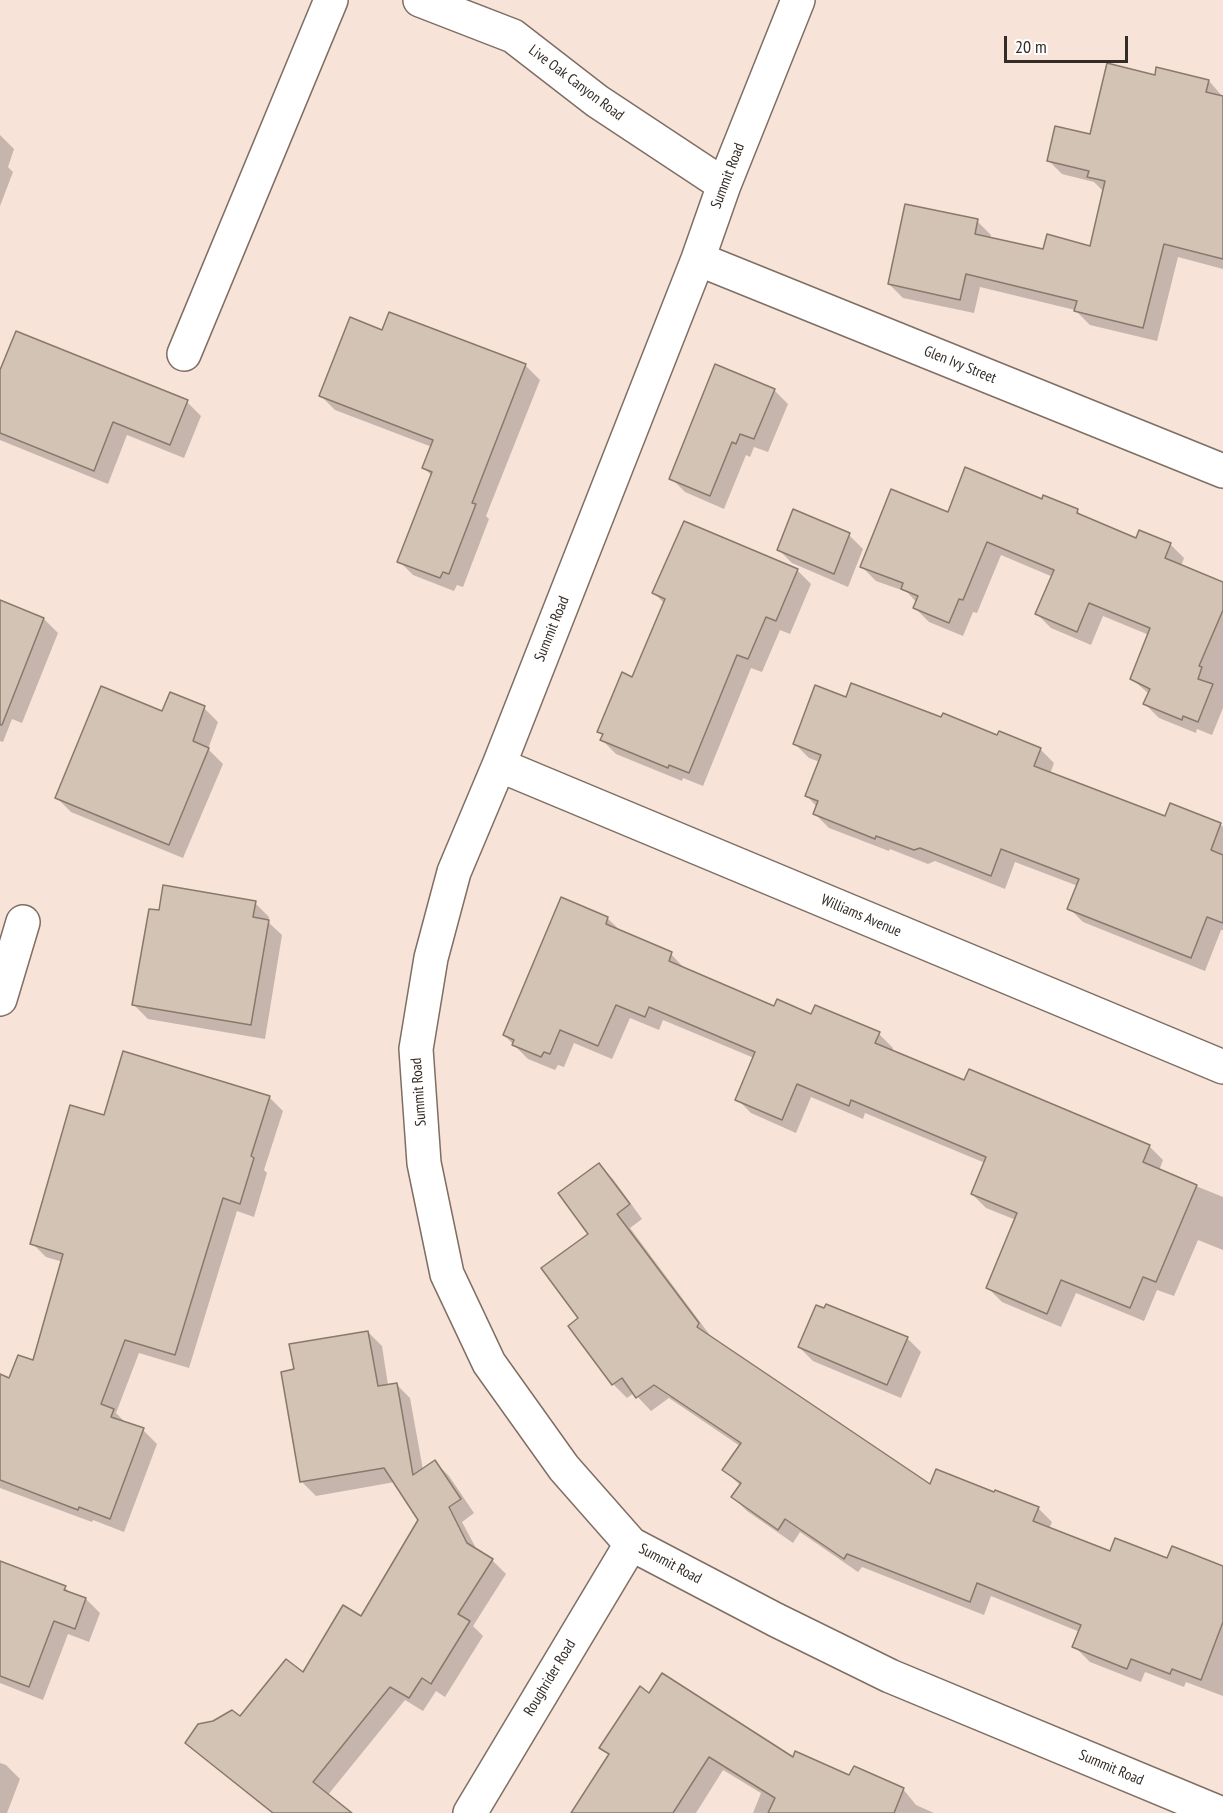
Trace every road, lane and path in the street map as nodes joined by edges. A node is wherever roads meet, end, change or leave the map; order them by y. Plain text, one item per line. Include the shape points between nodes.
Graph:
1 (331, 0) edge
2 (420, 0) edge
3 (798, 0) edge
4 (724, 185) junction
5 (698, 260) junction
6 (184, 354) dead end
7 (1223, 471) edge
8 (499, 765) junction
9 (23, 922) dead end
10 (0, 999) edge
11 (1223, 1067) edge
12 (631, 1544) junction
13 (470, 1813) edge
14 (1220, 1813) edge

1 - 6 street
2 - 4 street, Live Oak Canyon Road via 513,36 597,101
3 - 4 street, Summit Road
4 - 5 street, Summit Road
5 - 7 street, Glen Ivy Street
5 - 8 street, Summit Road
8 - 11 street, Williams Avenue
8 - 12 street, Summit Road via 453,872 431,958 416,1048 424,1163 447,1274 489,1363 564,1468
9 - 10 street
12 - 13 street, Roughrider Road
12 - 14 street, Summit Road via 890,1676

